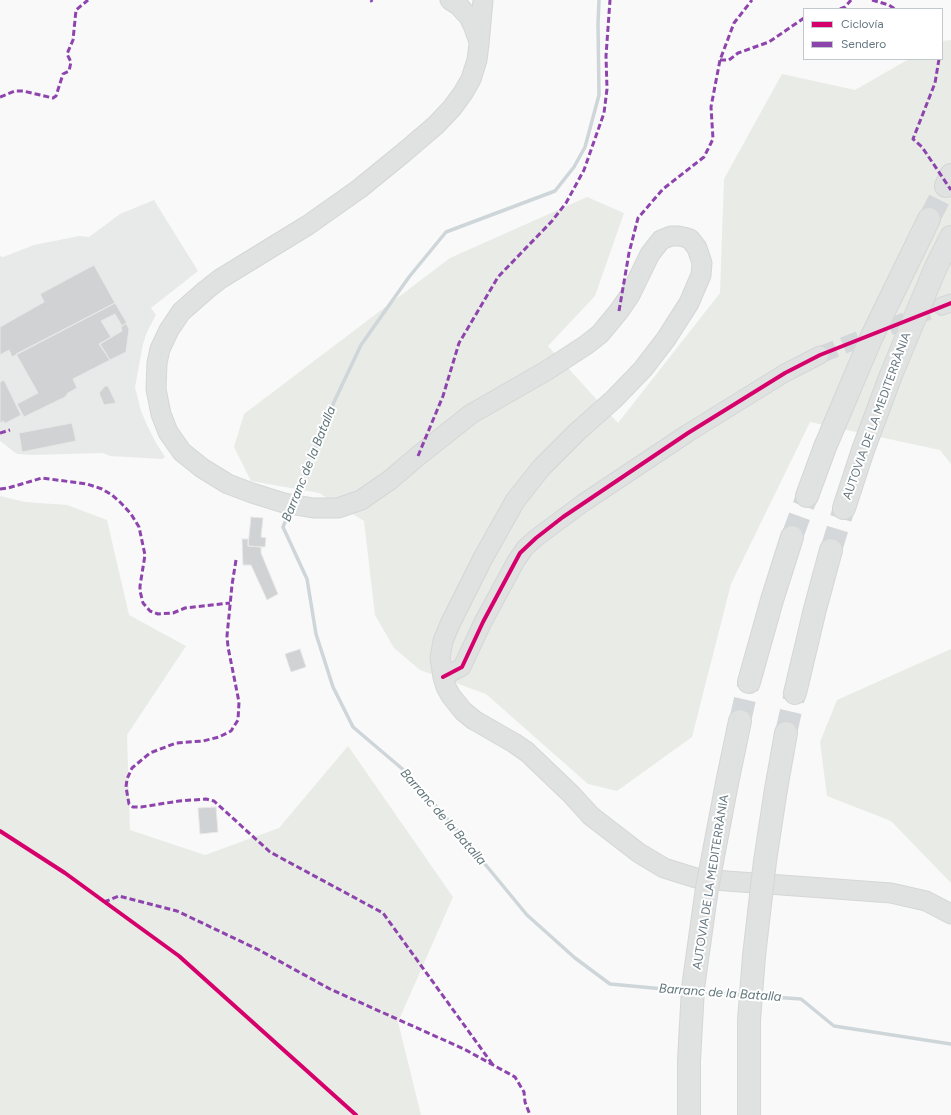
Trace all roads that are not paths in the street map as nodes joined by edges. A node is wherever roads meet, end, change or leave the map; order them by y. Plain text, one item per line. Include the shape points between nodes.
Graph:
1 (450, 0) edge
2 (483, 0) edge
3 (479, 44) junction
4 (929, 219) tunnel mouth
5 (951, 237) edge
6 (820, 356) tunnel mouth
7 (807, 496) tunnel mouth
8 (844, 508) tunnel mouth
9 (792, 537) tunnel mouth
10 (831, 550) tunnel mouth
11 (442, 677) junction
12 (750, 682) tunnel mouth
13 (795, 693) tunnel mouth
14 (740, 721) tunnel mouth
15 (786, 733) tunnel mouth
16 (951, 914) edge
17 (689, 1115) edge
18 (749, 1115) edge

1 - 3 main road via 469,17
2 - 3 main road
3 - 11 main road via 471,78 452,108 436,125 359,189 206,290 181,312 160,349 156,378 160,414 168,432 182,452 202,468 228,484 284,503 313,508 338,508 361,500 390,480 471,414 546,371 600,334 630,295 650,254 661,240 678,236 694,243 702,263 701,275 686,309 643,369 541,468 515,501 446,633 440,658
4 - 7 highway via 869,343
5 - 8 highway, AUTOVIA DE LA MEDITERRÀNIA via 891,375
6 - 11 street via 785,373 688,433 583,503 536,538 516,561 462,667
9 - 12 highway
10 - 13 highway
11 - 16 main road via 451,696 474,720 527,752 591,816 638,853 664,868 696,878 892,893 926,901
14 - 17 highway, AUTOVIA DE LA MEDITERRÀNIA, bridge via 707,888 693,988
15 - 18 highway, bridge via 752,971

